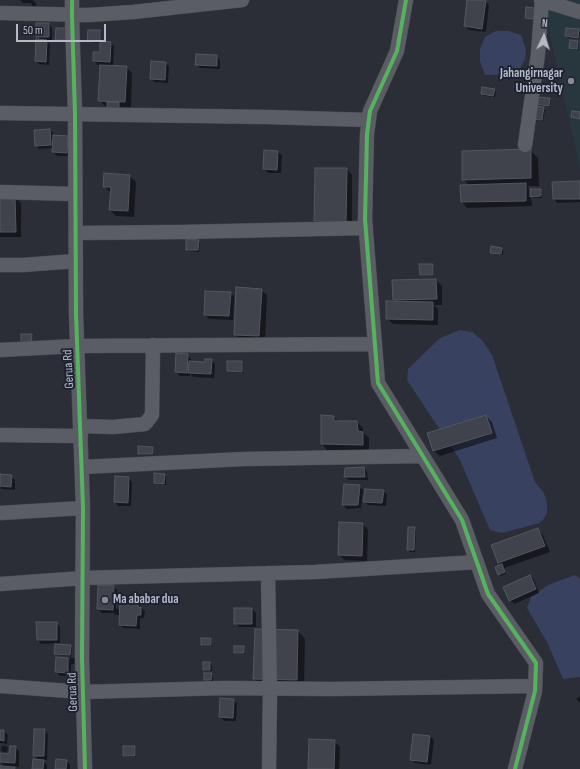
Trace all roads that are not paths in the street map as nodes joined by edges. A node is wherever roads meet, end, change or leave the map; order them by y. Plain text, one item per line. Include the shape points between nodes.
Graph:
1 (72, 0) edge
2 (242, 0) edge
3 (406, 0) edge
4 (542, 0) edge
5 (580, 12) edge
6 (0, 13) edge
7 (72, 16) junction
8 (0, 113) edge
9 (75, 114) junction
10 (369, 120) junction
11 (525, 145) dead end
12 (0, 192) edge
13 (75, 194) junction
14 (366, 228) junction
15 (76, 233) junction
16 (76, 262) junction
17 (0, 265) edge
18 (375, 344) junction
19 (153, 345) junction
20 (78, 346) junction
21 (0, 350) edge
22 (81, 431) junction
23 (0, 435) edge
24 (422, 456) junction
25 (82, 467) junction
26 (84, 508) junction
27 (0, 514) edge
28 (477, 562) junction
29 (268, 573) junction
30 (83, 578) junction
31 (0, 584) edge
32 (0, 686) edge
33 (535, 686) junction
34 (270, 688) junction
35 (83, 692) junction
36 (85, 769) edge
37 (269, 769) edge
38 (515, 769) edge

1 - 7 street, Gerua Rd
2 - 7 street
3 - 10 street via 397,51 370,111
4 - 5 street
4 - 11 street via 538,54
6 - 7 street
7 - 9 street, Gerua Rd
8 - 9 street
9 - 10 street
9 - 13 street, Gerua Rd
10 - 14 street
12 - 13 street
13 - 15 street, Gerua Rd
14 - 15 street
14 - 18 street
15 - 16 street, Gerua Rd
16 - 17 street
16 - 20 street, Gerua Rd
18 - 19 street
18 - 24 street via 378,384
19 - 20 street
19 - 22 street via 152,415 145,424
20 - 21 street
20 - 22 street, Gerua Rd
22 - 23 street
22 - 25 street, Gerua Rd
24 - 25 street via 244,459
24 - 28 street via 462,520
25 - 26 street, Gerua Rd
26 - 27 street
26 - 30 street, Gerua Rd
28 - 29 street
28 - 33 street via 488,594 536,663
29 - 30 street
29 - 34 street
30 - 31 street
30 - 35 street, Gerua Rd
32 - 35 street
33 - 34 street
33 - 38 street
34 - 35 street
34 - 37 street
35 - 36 street, Gerua Rd

